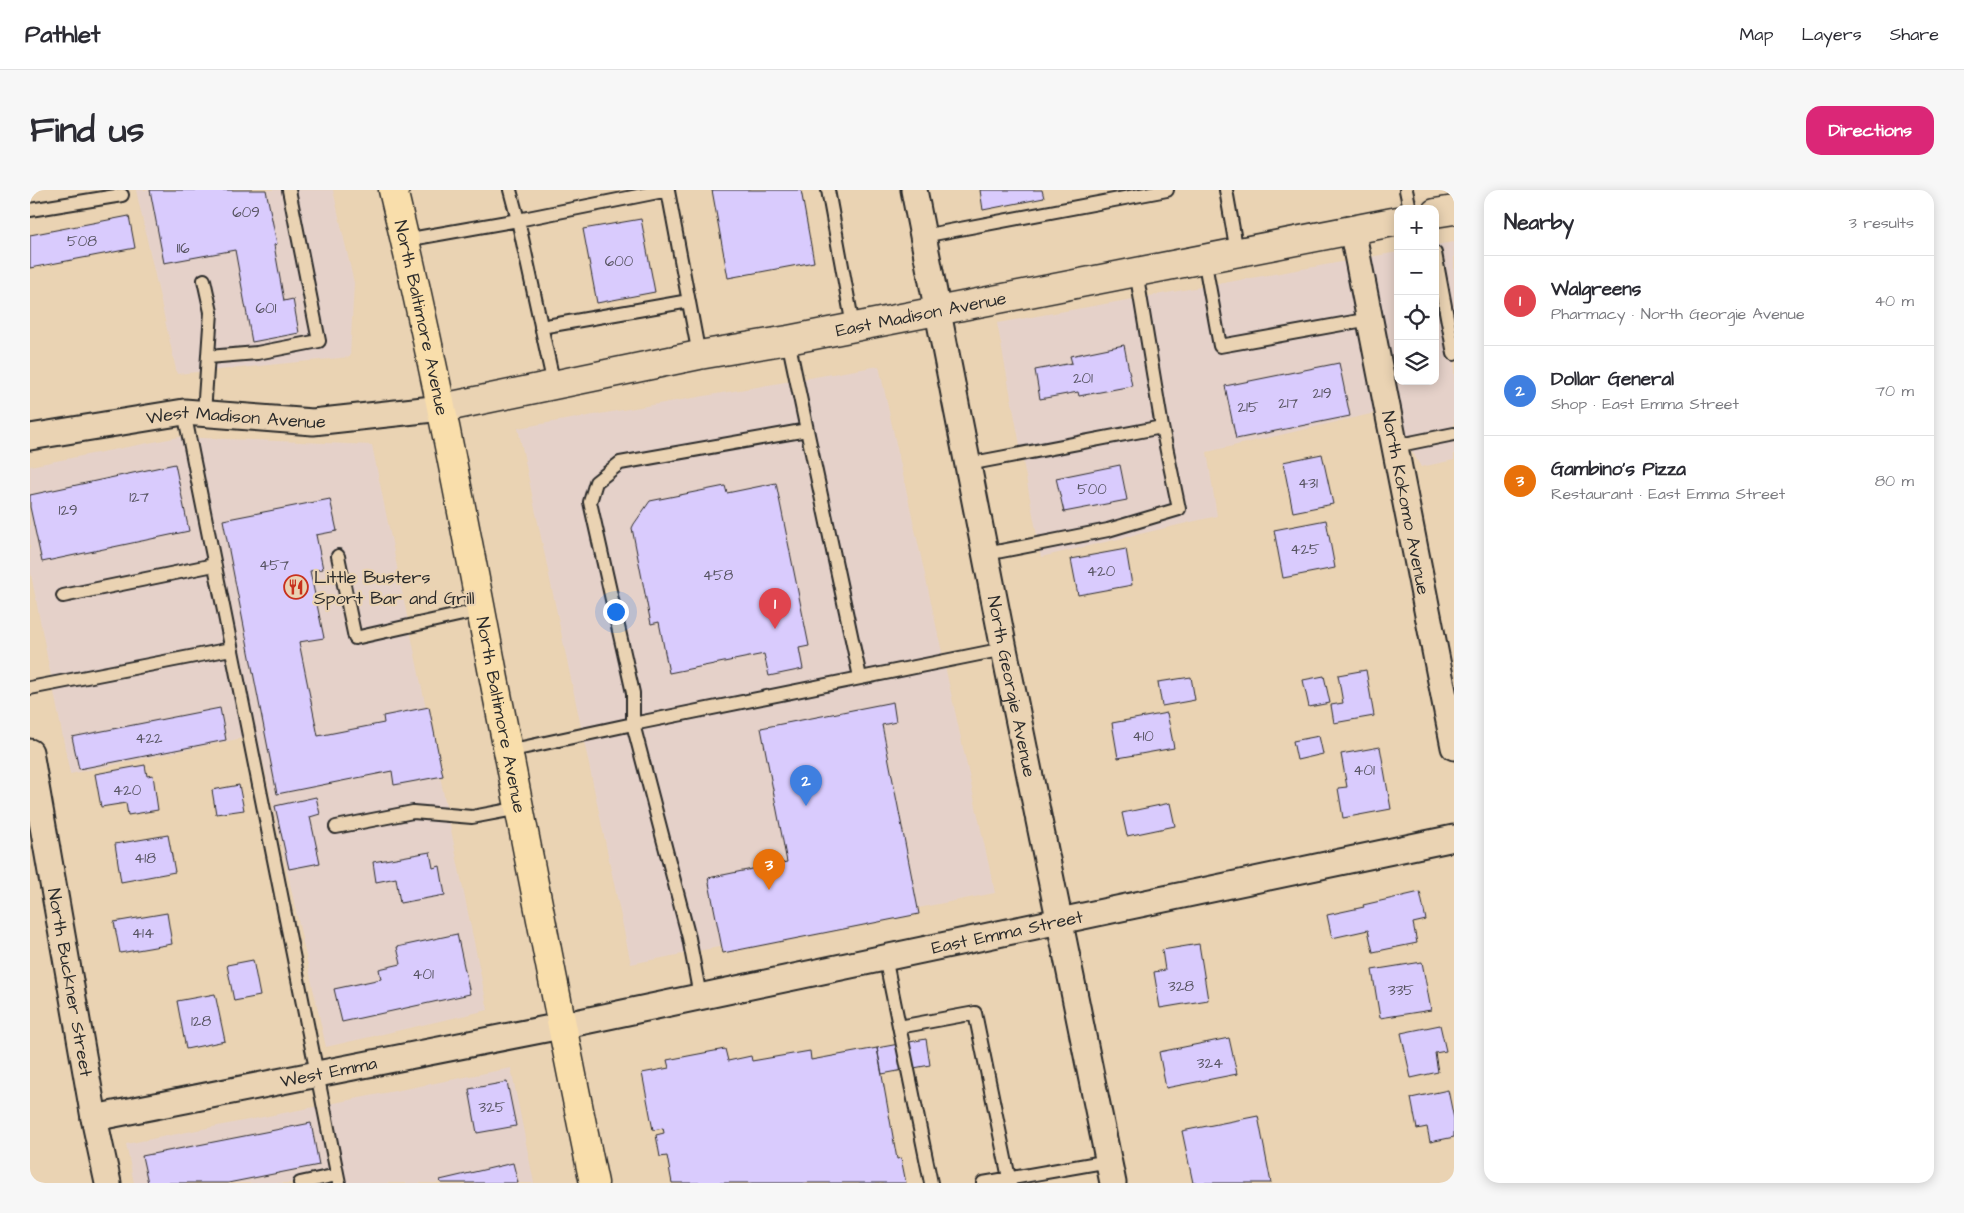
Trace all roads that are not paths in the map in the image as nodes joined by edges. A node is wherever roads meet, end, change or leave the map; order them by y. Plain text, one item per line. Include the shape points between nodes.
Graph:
1 (289, 190) edge
2 (393, 190) edge
3 (510, 190) edge
4 (668, 190) edge
5 (828, 190) edge
6 (914, 190) edge
7 (1166, 190) edge
8 (1226, 190) edge
9 (1406, 190) edge
10 (122, 195) dead end
11 (1409, 205) edge
12 (30, 210) edge
13 (1454, 210) edge
14 (1439, 212) edge
15 (518, 220) junction
16 (1394, 222) edge
17 (1352, 229) junction
18 (923, 236) junction
19 (405, 240) junction
20 (1237, 252) junction
21 (1204, 258) junction
22 (1136, 272) junction
23 (1439, 274) edge
24 (204, 280) dead end
25 (689, 301) junction
26 (938, 310) junction
27 (1370, 319) junction
28 (853, 326) junction
29 (541, 327) junction
30 (788, 340) junction
31 (1454, 354) edge
32 (699, 355) junction
33 (208, 357) junction
34 (554, 386) junction
35 (442, 408) junction
36 (194, 413) junction
37 (1162, 427) junction
38 (807, 430) junction
39 (1454, 434) edge
40 (30, 437) edge
41 (1395, 446) junction
42 (968, 464) junction
43 (986, 554) junction
44 (338, 556) dead end
45 (214, 565) junction
46 (62, 596) dead end
47 (481, 610) junction
48 (231, 649) junction
49 (1004, 649) junction
50 (860, 677) junction
51 (30, 688) edge
52 (633, 724) junction
53 (1454, 747) edge
54 (508, 751) junction
55 (30, 752) edge
56 (520, 808) junction
57 (336, 827) dead end
58 (1454, 838) edge
59 (1060, 920) junction
60 (885, 957) junction
61 (700, 996) junction
62 (561, 1026) junction
63 (899, 1027) junction
64 (316, 1074) junction
65 (94, 1118) junction
66 (1111, 1172) edge
67 (338, 1179) edge
68 (1010, 1181) edge
69 (108, 1183) edge
70 (300, 1183) edge
71 (594, 1183) edge
72 (932, 1183) edge
73 (983, 1183) edge

1 - 33 lane via 319,341 257,353
2 - 19 main road, North Baltimore Avenue
3 - 15 lane
4 - 15 lane
4 - 25 lane
5 - 28 lane
6 - 18 street, North Georgie Avenue
7 - 18 lane
8 - 20 lane
9 - 11 lane
10 - 12 lane
13 - 14 main road
15 - 19 lane
15 - 29 lane
16 - 17 main road, East Madison Avenue
17 - 20 main road, East Madison Avenue
17 - 27 street, North Kokomo Avenue
18 - 26 street, North Georgie Avenue
19 - 35 main road, North Baltimore Avenue
20 - 21 main road, East Madison Avenue
21 - 22 main road, East Madison Avenue
21 - 27 lane via 1220,346
22 - 26 main road, East Madison Avenue
22 - 37 lane
23 - 31 lane
24 - 33 lane via 211,312
25 - 29 lane
25 - 32 lane
26 - 28 main road, East Madison Avenue
26 - 42 street, North Georgie Avenue
27 - 41 street, North Kokomo Avenue
28 - 30 main road, East Madison Avenue
29 - 34 lane
30 - 32 main road, East Madison Avenue
30 - 38 lane
32 - 34 main road, East Madison Avenue
33 - 36 lane
34 - 35 main road, East Madison Avenue
35 - 36 street, West Madison Avenue via 314,422
35 - 47 main road, North Baltimore Avenue
36 - 40 street, West Madison Avenue
36 - 45 lane
37 - 42 lane
37 - 43 lane via 1179,509 1108,530
38 - 50 lane
38 - 52 lane via 620,463 596,482 590,502 632,693
39 - 41 lane
41 - 53 street, North Kokomo Avenue
42 - 43 street, North Georgie Avenue
43 - 49 street, North Georgie Avenue
44 - 47 lane via 355,638
45 - 46 lane
45 - 48 lane
47 - 54 main road, North Baltimore Avenue
48 - 51 lane
48 - 64 lane
49 - 50 lane
49 - 59 street, North Georgie Avenue
50 - 52 lane
52 - 54 lane
52 - 61 lane via 689,938
54 - 56 main road, North Baltimore Avenue
55 - 65 street, North Buckner Street
56 - 57 lane via 472,817 413,812
56 - 62 main road, North Baltimore Avenue
58 - 59 street, East Emma Street
59 - 60 street, East Emma Street
59 - 66 street, North Georgie Avenue
60 - 61 street, East Emma Street
60 - 63 lane
61 - 62 street, East Emma Street
62 - 64 street, West Emma
62 - 71 main road, North Baltimore Avenue
63 - 68 lane via 975,1013
63 - 72 lane
64 - 65 street, West Emma
64 - 67 lane
65 - 69 street, North Buckner Street
66 - 68 lane
67 - 70 lane
68 - 73 lane

